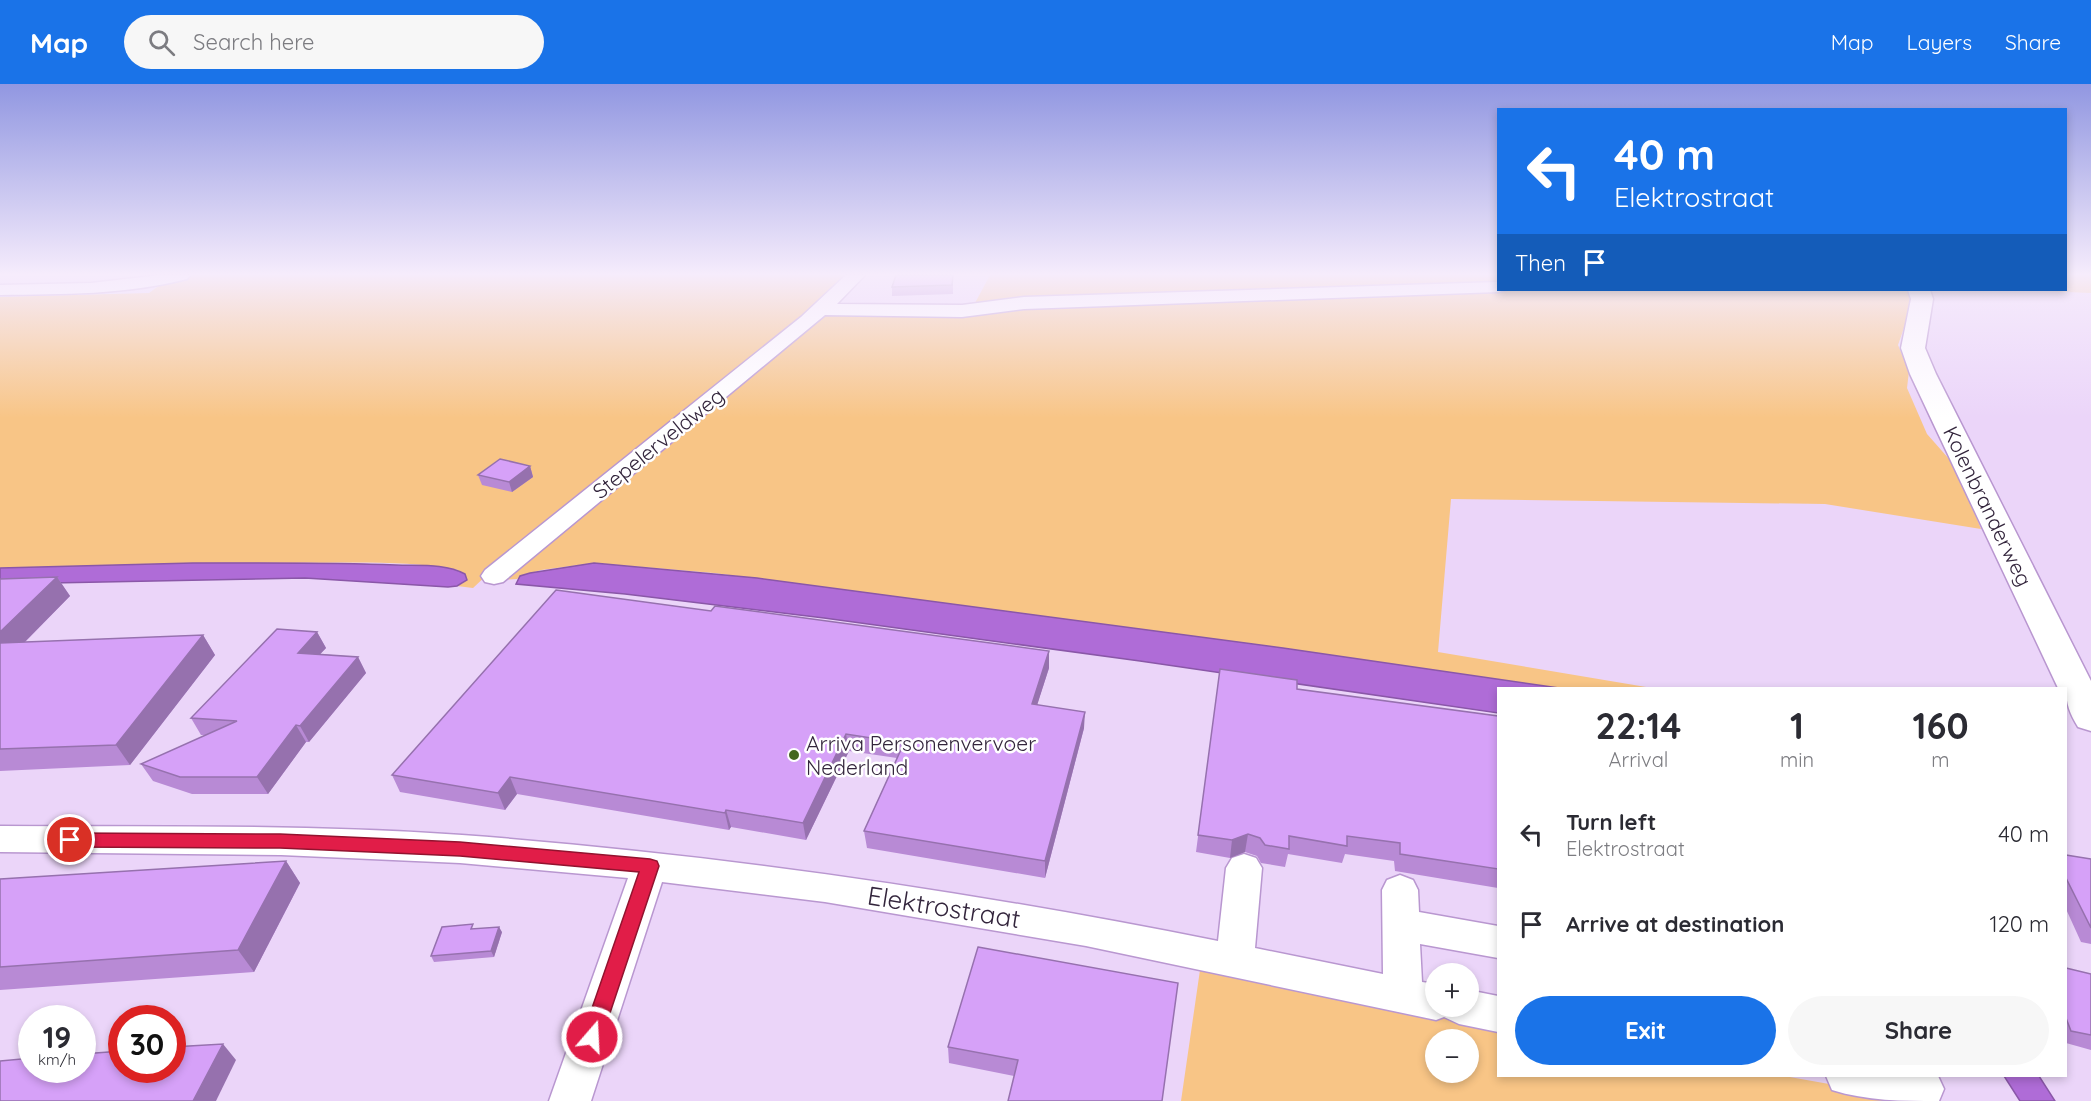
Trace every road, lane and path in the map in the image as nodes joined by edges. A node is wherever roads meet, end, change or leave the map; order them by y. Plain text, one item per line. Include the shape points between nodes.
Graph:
1 (805, 322) edge
2 (1918, 322) edge
3 (494, 576) dead end
4 (2091, 718) edge
5 (0, 840) edge
6 (650, 866) junction
7 (1244, 868) dead end
8 (1497, 942) edge
9 (1235, 960) junction
10 (1419, 998) edge
11 (1479, 1010) edge
12 (1497, 1014) edge
13 (1853, 1077) edge
14 (1917, 1077) edge
15 (570, 1101) edge

1 - 3 street, Stepelerveldweg
2 - 4 main road, Kolenbranderweg via 1913,348 1923,374
5 - 6 street, Elektrostraat via 292,841 460,849
6 - 9 street, Elektrostraat via 825,887 1107,934
6 - 15 street
7 - 9 street
8 - 10 street, Elektrostraat via 1401,908
9 - 10 street, Elektrostraat
11 - 12 street
13 - 14 street via 1923,1089

